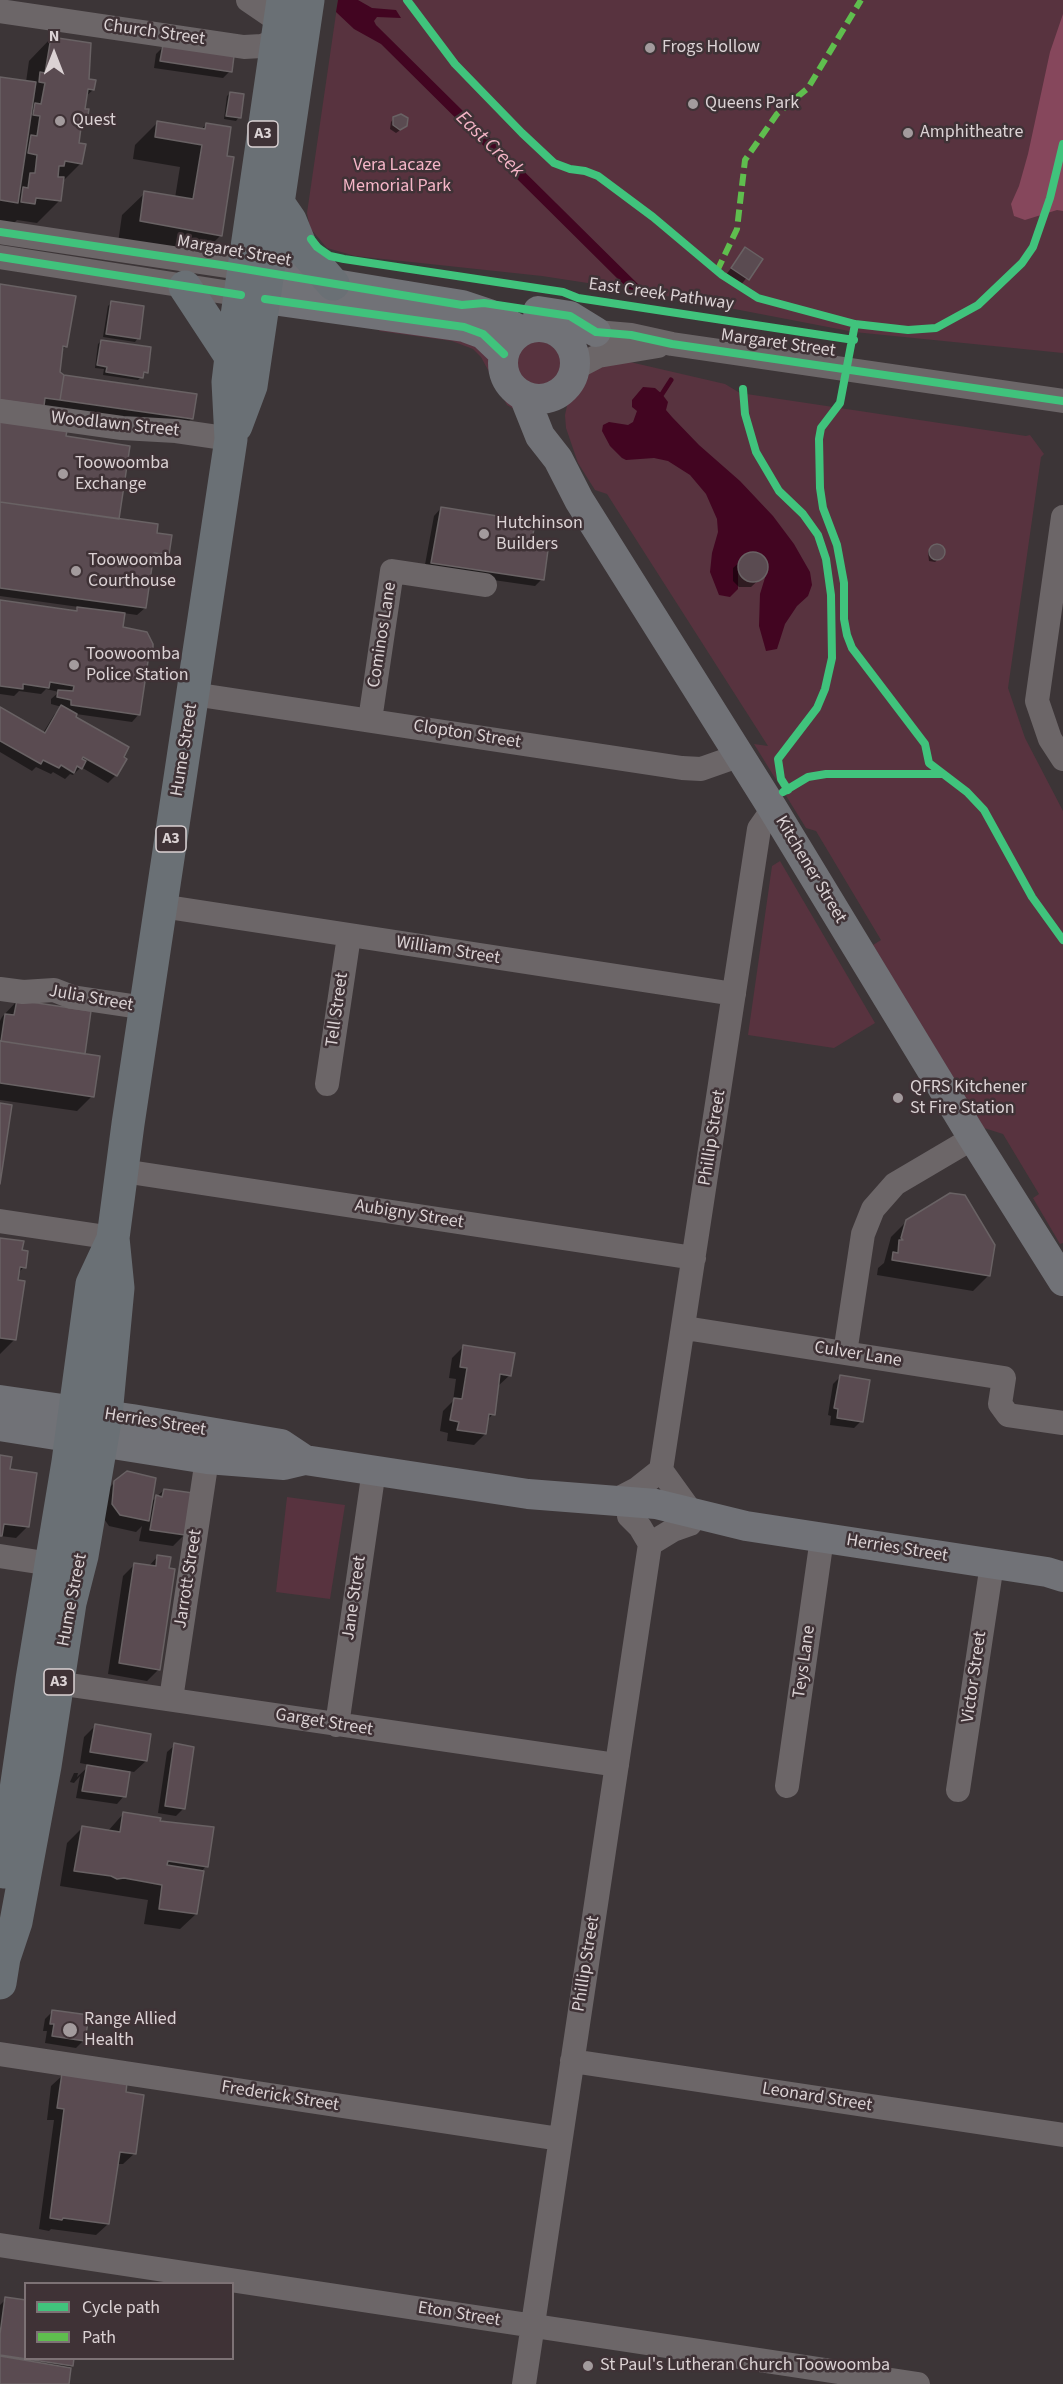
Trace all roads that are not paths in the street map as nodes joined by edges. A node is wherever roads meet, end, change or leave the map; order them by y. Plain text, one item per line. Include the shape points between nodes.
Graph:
1 (248, 0) edge
2 (0, 11) edge
3 (290, 18) edge
4 (279, 204) junction
5 (0, 232) edge
6 (127, 250) junction
7 (0, 257) edge
8 (124, 277) junction
9 (254, 284) junction
10 (333, 284) junction
11 (185, 287) junction
12 (462, 305) junction
13 (522, 331) junction
14 (558, 332) junction
15 (596, 332) junction
16 (672, 344) junction
17 (504, 354) junction
18 (231, 357) junction
19 (575, 368) junction
20 (558, 394) junction
21 (524, 396) junction
22 (1063, 401) edge
23 (0, 411) edge
24 (231, 439) junction
25 (558, 459) junction
26 (1063, 517) edge
27 (1059, 575) edge
28 (485, 585) dead end
29 (193, 694) junction
30 (370, 720) junction
31 (1056, 739) edge
32 (738, 756) junction
33 (1063, 759) edge
34 (773, 809) junction
35 (161, 906) junction
36 (348, 936) junction
37 (0, 989) edge
38 (734, 994) junction
39 (146, 1008) junction
40 (327, 1084) dead end
41 (973, 1138) junction
42 (123, 1171) junction
43 (0, 1221) edge
44 (113, 1238) junction
45 (694, 1258) junction
46 (1063, 1281) edge
47 (685, 1328) junction
48 (845, 1353) junction
49 (0, 1400) edge
50 (1063, 1423) edge
51 (0, 1426) edge
52 (88, 1426) junction
53 (207, 1459) junction
54 (305, 1460) junction
55 (374, 1470) junction
56 (661, 1470) junction
57 (621, 1509) junction
58 (691, 1518) junction
59 (822, 1538) junction
60 (650, 1544) junction
61 (0, 1556) edge
62 (51, 1564) junction
63 (992, 1564) junction
64 (1058, 1574) edge
65 (45, 1681) junction
66 (171, 1700) junction
67 (337, 1725) junction
68 (617, 1765) junction
69 (787, 1786) dead end
70 (958, 1790) dead end
71 (0, 1897) edge
72 (1, 1959) edge
73 (0, 2054) edge
74 (572, 2061) junction
75 (1063, 2135) edge
76 (560, 2139) junction
77 (0, 2245) edge
78 (532, 2326) junction
79 (524, 2384) edge
80 (918, 2384) edge

1 - 3 street
2 - 3 street, Church Street via 244,47 262,46
3 - 4 highway, Hume Street / A3
3 - 9 highway, Hume Street / A3
4 - 9 highway, Hume Street / A3
4 - 10 highway via 301,247
5 - 6 street, Margaret Street
6 - 8 street via 130,264
6 - 9 street, Margaret Street
7 - 8 street, Margaret Street
8 - 11 street, Margaret Street
9 - 10 main road, Margaret Street
9 - 11 street, Margaret Street
9 - 17 main road, Margaret Street via 464,327 483,334
9 - 18 highway, Hume Street / A3
9 - 24 highway, Hume Street / A3 via 251,386
10 - 12 main road, Margaret Street
11 - 18 highway
12 - 13 main road
12 - 15 main road via 484,303 570,316
13 - 14 main road via 534,327
13 - 17 main road
14 - 15 main road
14 - 19 main road via 572,347
15 - 16 street, Margaret Street via 631,334
16 - 19 street, Margaret Street via 598,356
16 - 22 street, Margaret Street
17 - 21 main road via 506,378
18 - 24 highway, Hume Street / A3
19 - 20 main road via 567,387
20 - 21 main road via 547,399
20 - 25 main road, Kitchener Street
21 - 25 main road, Kitchener Street via 540,436
23 - 24 street, Woodlawn Street
24 - 29 highway, Hume Street / A3
25 - 32 main road, Kitchener Street via 579,500
26 - 27 street
27 - 31 street via 1037,701
28 - 30 street, Cominos Lane via 392,571
29 - 30 street, Clopton Street
29 - 35 highway, Hume Street / A3
30 - 32 street, Clopton Street via 682,768 701,768
31 - 33 street
32 - 34 main road, Kitchener Street
34 - 38 street, Phillip Street via 759,829
34 - 41 main road, Kitchener Street
35 - 36 street, William Street
35 - 39 highway, Hume Street / A3
36 - 38 street, William Street
36 - 40 street, Tell Street
37 - 39 street, Julia Street via 49,989 72,997
38 - 45 street, Phillip Street
39 - 42 highway, Hume Street / A3
41 - 46 main road, Kitchener Street
41 - 48 street via 895,1184 873,1209 863,1234
42 - 44 highway, Hume Street / A3
42 - 45 street, Aubigny Street
43 - 44 street
44 - 52 highway, Hume Street / A3 via 118,1288
45 - 47 street, Phillip Street
47 - 48 street, Culver Lane
47 - 56 street, Phillip Street
48 - 50 street, Culver Lane via 1004,1378 1000,1404 1008,1415
49 - 52 main road, Herries Street
51 - 52 main road, Herries Street
52 - 53 main road, Herries Street
52 - 54 main road, Herries Street via 281,1444
52 - 62 highway, Hume Street / A3
52 - 65 highway, Hume Street / A3 via 80,1567
53 - 54 main road, Herries Street via 284,1465
53 - 66 street, Jarrott Street
54 - 55 main road, Herries Street
55 - 57 main road, Herries Street
55 - 67 street, Jane Street
56 - 57 street via 637,1489
56 - 58 street
57 - 58 main road, Herries Street via 653,1522
57 - 60 street via 640,1527
58 - 59 main road, Herries Street
58 - 60 street
59 - 63 main road, Herries Street
59 - 69 street, Teys Lane
60 - 68 street, Phillip Street
61 - 62 street
62 - 65 highway, Hume Street / A3
63 - 64 main road, Herries Street
63 - 70 street, Victor Street
65 - 66 street, Garget Street
65 - 71 highway, Hume Street / A3
65 - 72 highway, Hume Street / A3 via 16,1922
66 - 67 street, Garget Street
67 - 68 street, Garget Street
68 - 74 street, Phillip Street
73 - 76 street, Frederick Street
74 - 75 street, Leonard Street
74 - 76 street, Phillip Street
76 - 78 street, Phillip Street
77 - 78 street, Eton Street
78 - 79 street, Phillip Street
78 - 80 street, Eton Street

